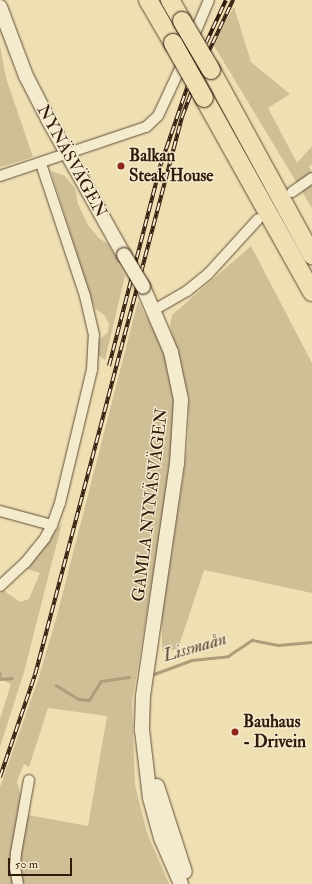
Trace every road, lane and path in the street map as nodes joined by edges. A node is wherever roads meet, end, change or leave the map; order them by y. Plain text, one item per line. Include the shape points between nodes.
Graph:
1 (148, 0) edge
2 (170, 0) edge
3 (209, 0) edge
4 (0, 8) edge
5 (66, 155) junction
6 (41, 164) junction
7 (0, 176) edge
8 (312, 178) edge
9 (292, 192) dead end
10 (258, 219) dead end
11 (312, 255) edge
12 (312, 292) edge
13 (154, 310) junction
14 (0, 511) edge
15 (52, 525) junction
16 (0, 586) edge
17 (148, 661) junction
18 (29, 780) dead end
19 (18, 884) edge
20 (181, 884) edge
21 (190, 884) edge

1 - 12 highway, bridge
2 - 11 highway, bridge
3 - 5 street via 158,116 146,127
4 - 5 street, NYNÄSVÄGEN via 26,76
5 - 6 street
5 - 13 street, NYNÄSVÄGEN, bridge
6 - 7 street
6 - 15 street via 86,296 94,335 88,392
8 - 9 street
10 - 13 street via 208,274 187,291
13 - 17 street, GAMLA NYNÄSVÄGEN via 171,352 181,400 177,463
14 - 15 street
15 - 16 street via 25,563
17 - 20 street, GAMLA NYNÄSVÄGEN via 142,730 150,798 161,838
17 - 21 street, GAMLA NYNÄSVÄGEN via 148,710 153,762 163,807
18 - 19 street via 14,867

